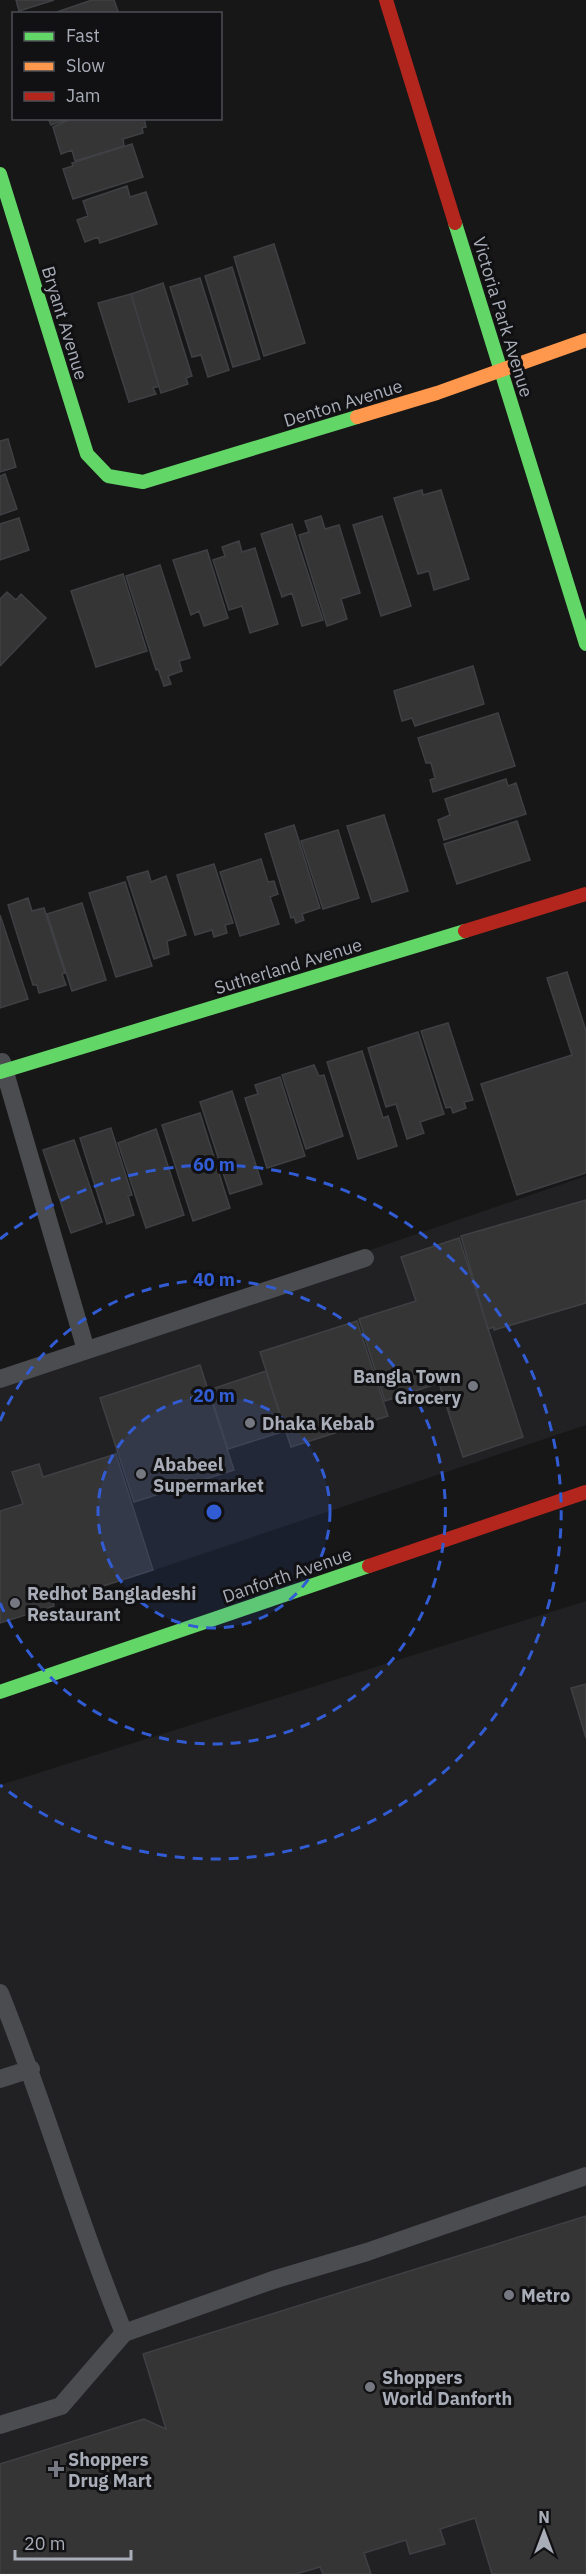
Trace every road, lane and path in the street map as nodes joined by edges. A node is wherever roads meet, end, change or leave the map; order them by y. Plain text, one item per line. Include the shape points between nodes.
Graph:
1 (386, 0) edge
2 (0, 174) edge
3 (586, 340) edge
4 (501, 370) junction
5 (108, 476) joint
6 (586, 644) edge
7 (586, 894) edge
8 (2, 1066) edge
9 (365, 1258) dead end
10 (86, 1350) junction
11 (0, 1379) edge
12 (586, 1492) edge
13 (0, 1692) edge
14 (0, 1993) edge
15 (31, 2069) junction
16 (0, 2079) edge
17 (586, 2176) edge
18 (124, 2333) junction
19 (0, 2425) edge

1 - 4 street, Victoria Park Avenue
2 - 5 street, Bryant Avenue via 87,454
3 - 4 street, Denton Avenue
4 - 5 street, Denton Avenue via 143,482
4 - 6 street, Victoria Park Avenue
7 - 8 street, Sutherland Avenue
8 - 10 lane
9 - 10 lane
10 - 11 lane
12 - 13 street, Danforth Avenue
14 - 15 lane
15 - 16 lane
15 - 18 lane via 92,2253
17 - 18 lane
18 - 19 lane via 61,2406

